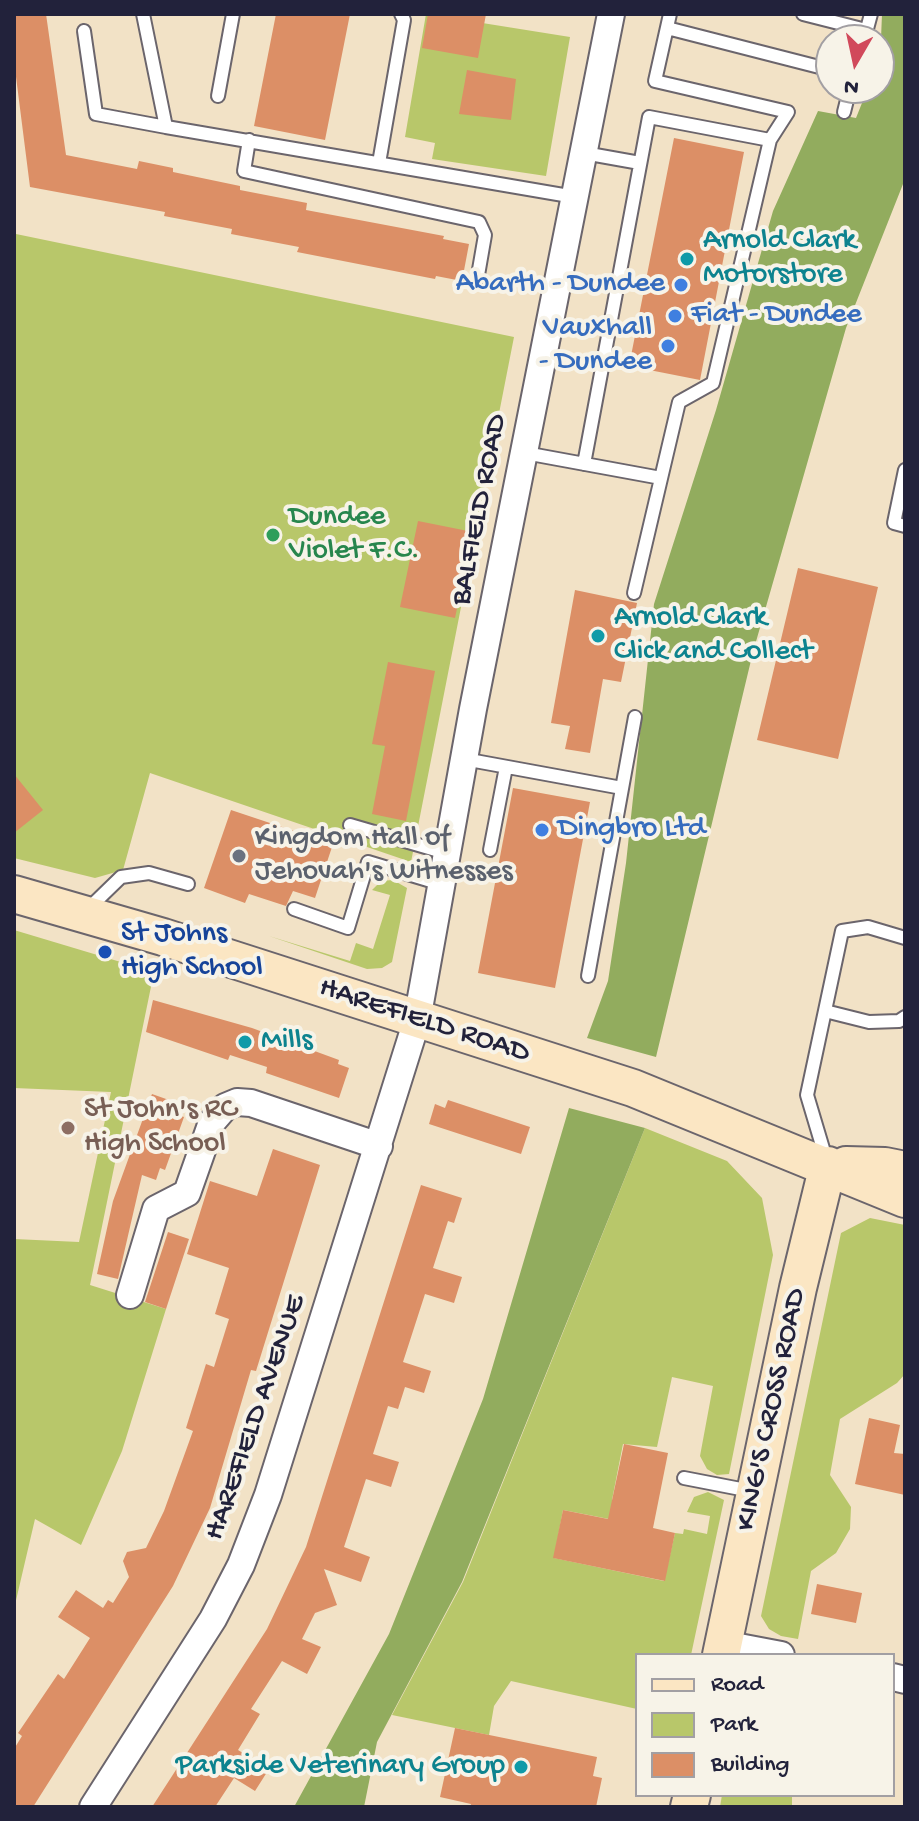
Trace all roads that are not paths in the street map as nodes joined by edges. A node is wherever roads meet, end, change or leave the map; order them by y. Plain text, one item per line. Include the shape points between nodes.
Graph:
1 (143, 14) edge
2 (233, 14) edge
3 (401, 14) edge
4 (611, 14) edge
5 (670, 14) edge
6 (803, 14) edge
7 (833, 24) edge
8 (667, 28) junction
9 (84, 31) dead end
10 (815, 66) edge
11 (218, 96) dead end
12 (846, 104) edge
13 (844, 112) dead end
14 (166, 127) junction
15 (249, 140) junction
16 (770, 140) junction
17 (584, 153) junction
18 (379, 163) junction
19 (640, 163) junction
20 (575, 197) junction
21 (477, 281) dead end
22 (525, 453) junction
23 (584, 464) junction
24 (905, 470) edge
25 (661, 478) junction
26 (905, 526) edge
27 (634, 593) dead end
28 (635, 717) dead end
29 (464, 759) junction
30 (506, 767) junction
31 (622, 788) junction
32 (350, 825) dead end
33 (490, 850) dead end
34 (446, 853) junction
35 (188, 884) dead end
36 (441, 884) junction
37 (14, 894) edge
38 (294, 909) dead end
39 (83, 913) junction
40 (905, 938) edge
41 (588, 976) dead end
42 (825, 1011) junction
43 (905, 1017) edge
44 (417, 1020) junction
45 (379, 1146) junction
46 (828, 1165) junction
47 (905, 1170) edge
48 (905, 1199) edge
49 (130, 1295) dead end
50 (684, 1478) dead end
51 (755, 1492) junction
52 (722, 1649) edge
53 (761, 1653) edge
54 (93, 1807) edge

1 - 14 lane
2 - 11 lane
3 - 18 lane
4 - 17 street, BALFIELD ROAD
5 - 8 lane
6 - 7 lane
8 - 10 lane
8 - 16 lane via 655,81 788,112
9 - 14 lane via 96,114
12 - 13 lane
14 - 15 lane
15 - 18 lane
15 - 21 lane via 244,171 479,222 485,235
16 - 19 lane via 649,117
16 - 25 lane via 713,383 679,402
17 - 19 lane
17 - 20 street, BALFIELD ROAD
18 - 20 lane
19 - 23 lane
20 - 22 street, BALFIELD ROAD
22 - 23 lane
22 - 29 street, BALFIELD ROAD
23 - 25 lane
24 - 26 lane via 894,523
25 - 27 lane
28 - 31 lane
29 - 30 lane
29 - 34 street, BALFIELD ROAD
30 - 31 lane
30 - 33 lane
31 - 41 lane
32 - 34 lane
34 - 36 street, BALFIELD ROAD
35 - 39 lane via 149,873 121,877
36 - 38 lane via 368,862 348,928
36 - 44 street, BALFIELD ROAD
37 - 39 street, HAREFIELD ROAD
39 - 44 street, HAREFIELD ROAD
40 - 42 lane via 868,927 842,931
42 - 43 lane via 869,1022
42 - 46 lane via 807,1095
44 - 45 street, HAREFIELD AVENUE
44 - 46 street, HAREFIELD ROAD via 663,1099
45 - 49 street via 251,1103 225,1107 212,1122 187,1193 156,1209
45 - 54 street, HAREFIELD AVENUE via 241,1565 213,1619
46 - 47 street, HAREFIELD ROAD
46 - 48 street, HAREFIELD ROAD
46 - 51 street, KING'S CROSS ROAD
50 - 51 lane
51 - 52 street, KING'S CROSS ROAD
52 - 53 street

